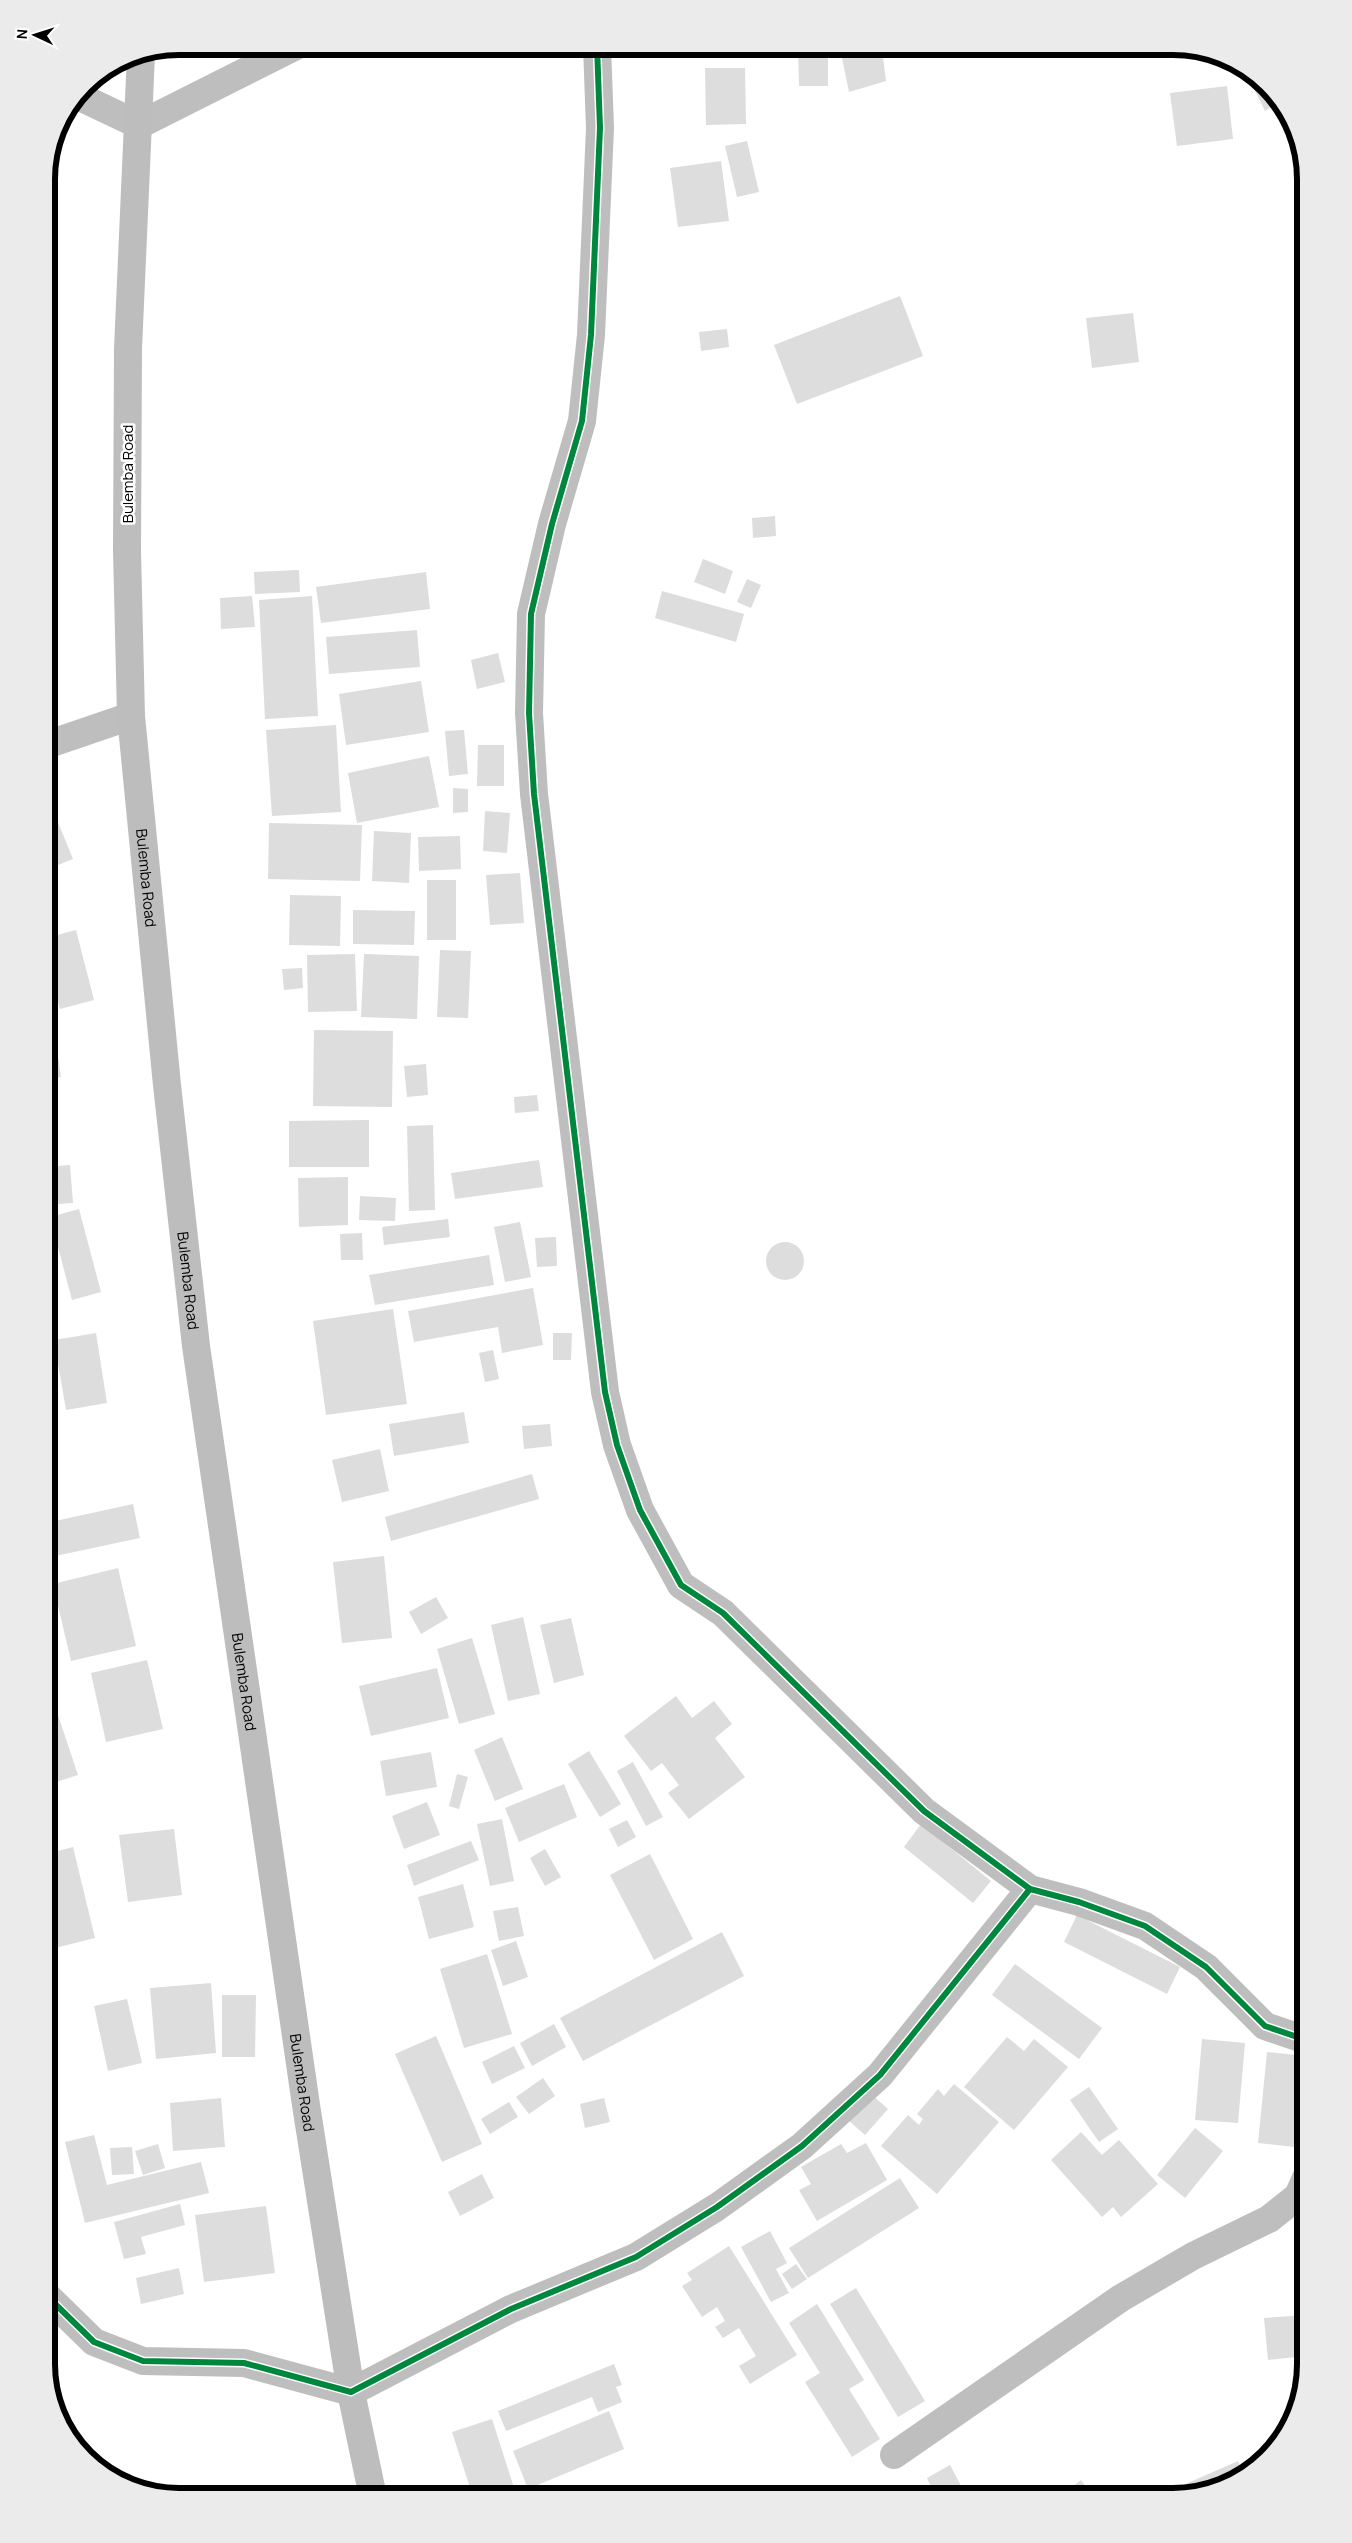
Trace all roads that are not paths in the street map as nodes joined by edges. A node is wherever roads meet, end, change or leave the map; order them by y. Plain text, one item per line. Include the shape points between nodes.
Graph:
1 (278, 55) edge
2 (597, 55) edge
3 (141, 61) edge
4 (85, 99) edge
5 (139, 125) junction
6 (131, 716) junction
7 (55, 742) edge
8 (1030, 1889) junction
9 (1297, 2037) edge
10 (1297, 2197) edge
11 (55, 2304) edge
12 (351, 2392) junction
13 (894, 2455) dead end
14 (371, 2488) edge

1 - 5 street
2 - 8 street via 600,128 591,334 582,421 552,524 531,614 529,713 534,794 605,1392 617,1445 640,1510 681,1585 723,1613 924,1811
3 - 5 main road, Bulemba Road
4 - 5 street
5 - 6 main road, Bulemba Road via 128,349 127,551
6 - 7 street
6 - 12 main road, Bulemba Road via 166,1085 196,1346 306,2106
8 - 9 street via 1079,1902 1145,1926 1206,1967 1265,2026
8 - 12 street via 880,2075 802,2146 717,2206 636,2257 511,2308
10 - 13 street via 1269,2220 1193,2256 1121,2298
11 - 12 street via 94,2342 143,2361 244,2363
12 - 14 main road, Bulemba Road

